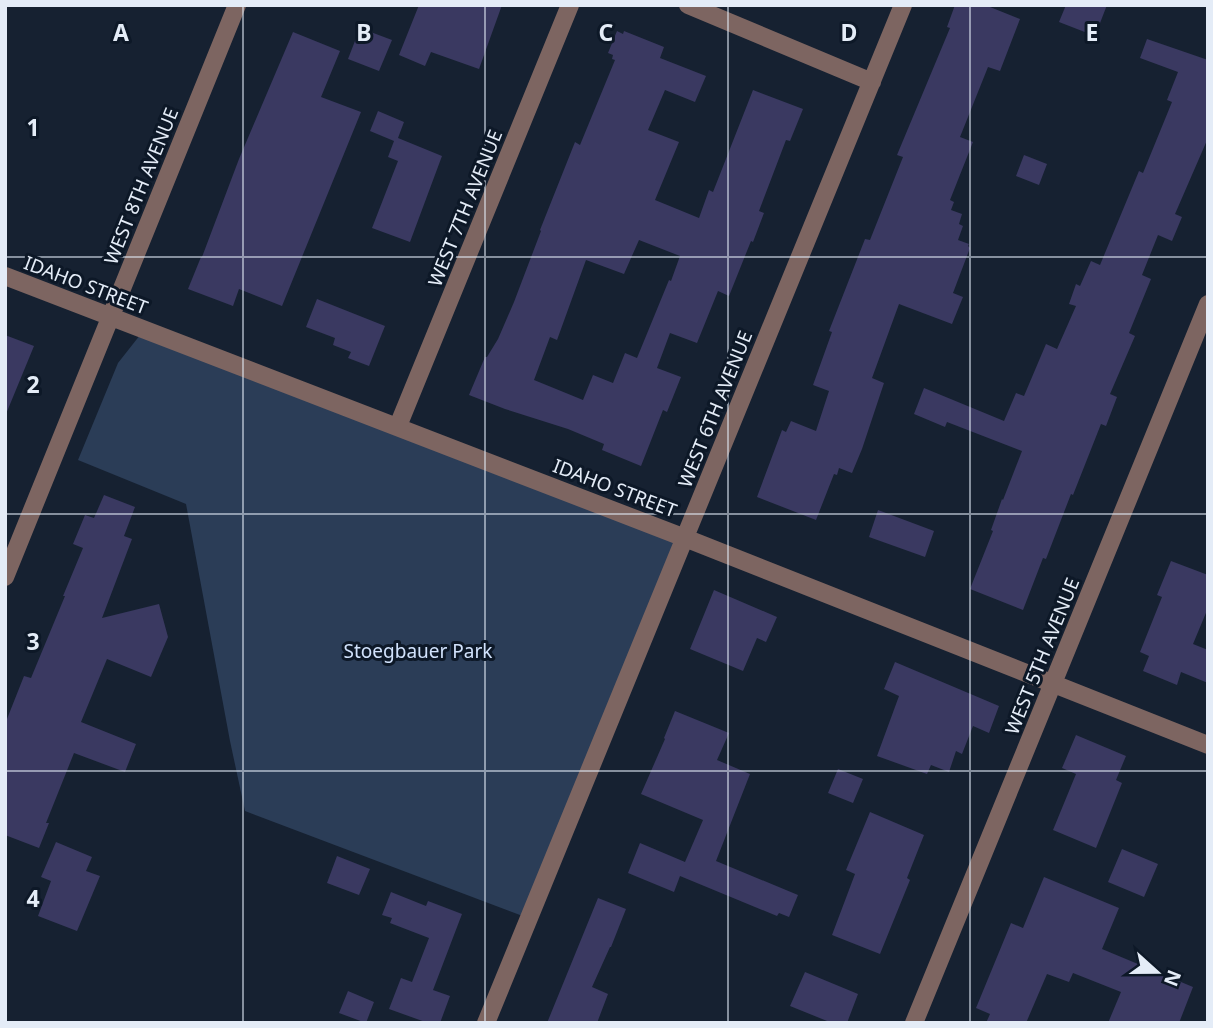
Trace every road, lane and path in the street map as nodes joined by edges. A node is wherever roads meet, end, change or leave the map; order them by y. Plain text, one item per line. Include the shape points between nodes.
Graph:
1 (237, 5) edge
2 (570, 5) edge
3 (688, 5) edge
4 (903, 5) edge
5 (872, 82) junction
6 (5, 276) edge
7 (1208, 304) edge
8 (110, 318) junction
9 (398, 426) junction
10 (685, 538) junction
11 (5, 577) edge
12 (1052, 684) junction
13 (1208, 745) edge
14 (486, 1023) edge
15 (914, 1023) edge

1 - 8 street, WEST 8TH AVENUE
2 - 9 street, WEST 7TH AVENUE
3 - 5 street
4 - 5 street, WEST 6TH AVENUE
5 - 10 street, WEST 6TH AVENUE
6 - 8 street, IDAHO STREET
7 - 12 street, WEST 5TH AVENUE
8 - 9 street, IDAHO STREET
8 - 11 street, WEST 8TH AVENUE
9 - 10 street, IDAHO STREET
10 - 12 street, IDAHO STREET
10 - 14 street, WEST 6TH AVENUE
12 - 13 street, IDAHO STREET
12 - 15 street, WEST 5TH AVENUE

